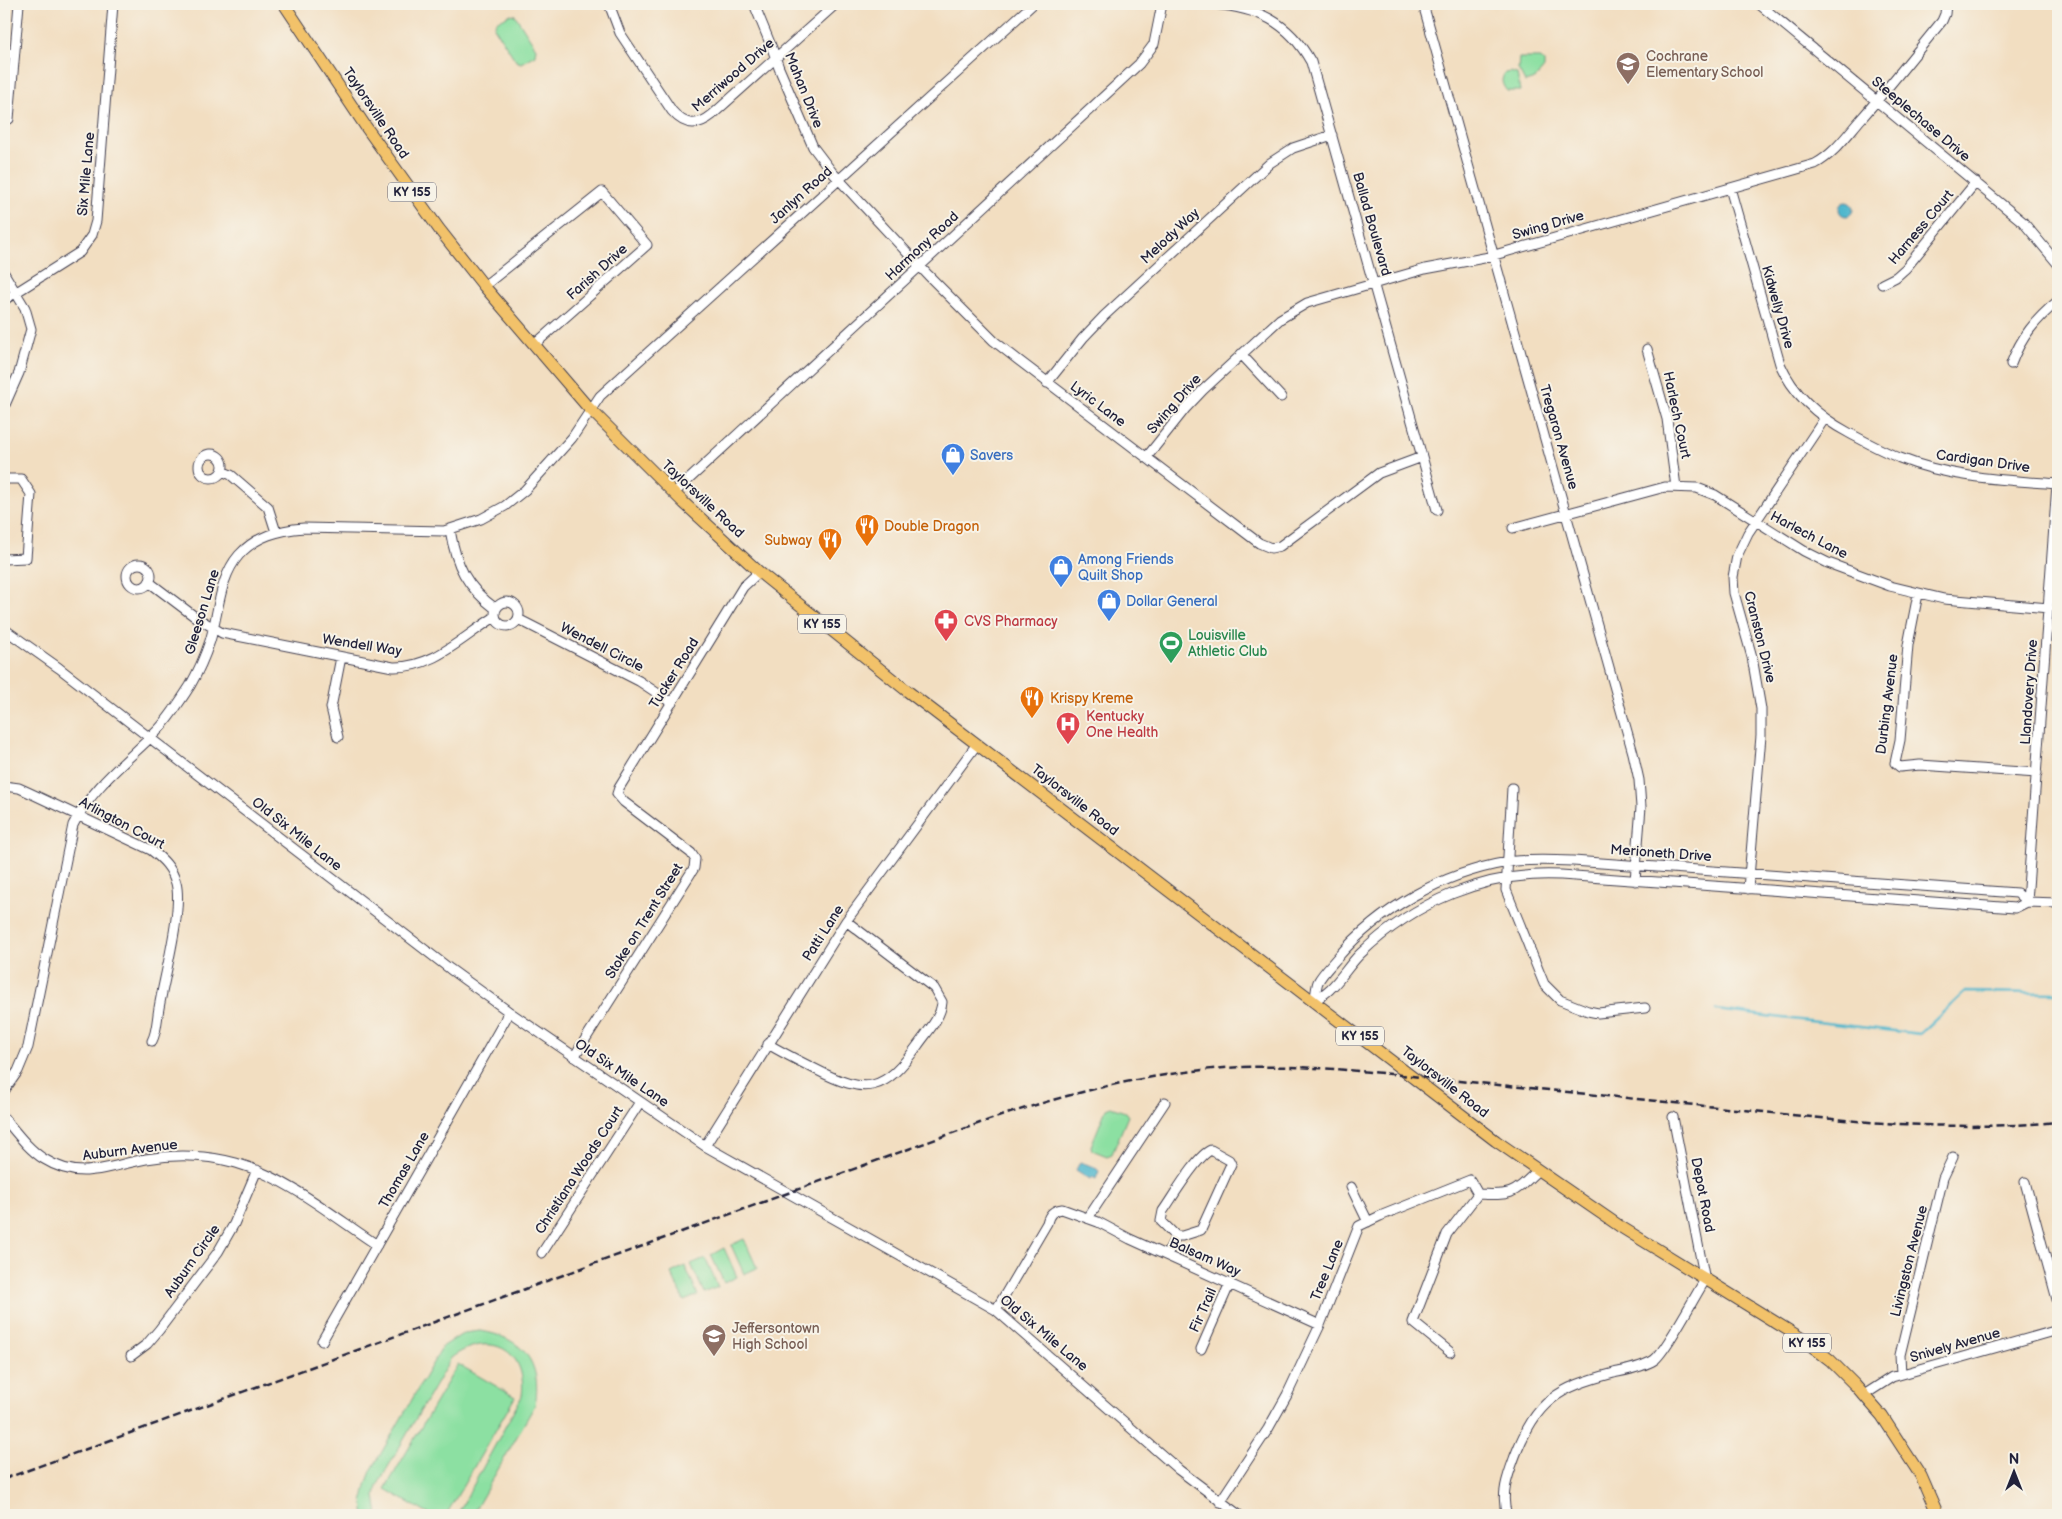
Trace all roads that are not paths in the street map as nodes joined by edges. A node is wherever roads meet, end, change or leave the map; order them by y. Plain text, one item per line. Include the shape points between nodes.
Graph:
1 (19, 4) edge
2 (112, 4) edge
3 (284, 4) edge
4 (609, 4) edge
5 (754, 4) edge
6 (836, 4) edge
7 (1033, 4) edge
8 (1162, 4) edge
9 (1213, 4) edge
10 (1423, 4) edge
11 (1759, 4) edge
12 (1946, 6) edge
13 (4, 53) edge
14 (14, 54) junction
15 (776, 58) junction
16 (1877, 101) junction
17 (9, 119) dead end
18 (1332, 135) junction
19 (839, 180) junction
20 (1976, 182) junction
21 (1730, 188) junction
22 (1493, 255) junction
23 (2058, 264) edge
24 (920, 267) junction
25 (4, 272) edge
26 (1374, 283) junction
27 (1882, 284) dead end
28 (484, 286) junction
29 (17, 292) junction
30 (4, 300) edge
31 (2058, 301) edge
32 (534, 346) junction
33 (1647, 348) dead end
34 (1241, 354) junction
35 (2012, 364) dead end
36 (1047, 383) junction
37 (1281, 397) dead end
38 (4, 407) edge
39 (591, 410) junction
40 (1825, 418) junction
41 (1422, 457) junction
42 (1146, 458) junction
43 (222, 471) dead end
44 (4, 479) edge
45 (2058, 484) edge
46 (1676, 487) junction
47 (674, 493) junction
48 (1437, 510) dead end
49 (1566, 514) junction
50 (1755, 521) junction
51 (1514, 528) dead end
52 (450, 530) junction
53 (276, 532) junction
54 (4, 559) edge
55 (759, 572) junction
56 (149, 582) dead end
57 (1918, 594) junction
58 (2049, 608) junction
59 (495, 613) junction
60 (518, 619) junction
61 (213, 627) junction
62 (4, 629) edge
63 (341, 657) junction
64 (672, 702) junction
65 (149, 738) junction
66 (338, 738) dead end
67 (977, 744) junction
68 (2037, 773) junction
69 (4, 786) edge
70 (1512, 788) dead end
71 (618, 794) joint
72 (78, 815) junction
73 (1507, 862) junction
74 (1636, 865) junction
75 (1749, 874) junction
76 (1507, 878) junction
77 (1635, 881) junction
78 (1748, 889) junction
79 (2027, 902) junction
80 (2058, 903) edge
81 (846, 921) junction
82 (1314, 1001) junction
83 (1645, 1008) dead end
84 (508, 1011) junction
85 (152, 1041) dead end
86 (768, 1044) junction
87 (574, 1057) junction
88 (4, 1091) edge
89 (640, 1102) junction
90 (1165, 1102) dead end
91 (1674, 1116) dead end
92 (4, 1118) edge
93 (705, 1146) junction
94 (1953, 1157) dead end
95 (257, 1170) junction
96 (1538, 1170) junction
97 (2025, 1182) dead end
98 (1351, 1187) dead end
99 (1478, 1194) junction
100 (1088, 1218) junction
101 (1368, 1222) junction
102 (1176, 1236) junction
103 (377, 1245) junction
104 (542, 1252) dead end
105 (1168, 1255) junction
106 (1705, 1280) junction
107 (1230, 1283) junction
108 (2058, 1303) edge
109 (996, 1310) junction
110 (1320, 1325) junction
111 (2058, 1330) edge
112 (322, 1341) dead end
113 (1201, 1349) dead end
114 (1450, 1352) dead end
115 (131, 1356) dead end
116 (1901, 1374) junction
117 (1864, 1395) junction
118 (1220, 1502) junction
119 (1240, 1515) edge
120 (1507, 1515) edge
121 (1938, 1515) edge

1 - 14 street
2 - 29 street, Six Mile Lane via 94,228 80,252
3 - 28 main road, Taylorsville Road / KY 155 via 415,196
4 - 15 street, Merriwood Drive via 620,33 642,67 672,111 688,123 704,121
5 - 15 street, Mahan Drive
6 - 15 street, Merriwood Drive
7 - 19 street, Janlyn Road
8 - 24 street, Harmony Road via 1154,44 1139,64
9 - 18 street, Ballad Boulevard via 1242,7 1263,14 1292,36 1311,62
10 - 22 street, Tregaron Avenue
11 - 16 street, Steeplechase Drive
12 - 16 street, Swing Drive via 1942,21
13 - 14 street
14 - 17 street
15 - 19 street, Mahan Drive via 809,139
16 - 20 street, Steeplechase Drive
16 - 21 street, Swing Drive via 1822,160
18 - 26 street, Ballad Boulevard
18 - 36 street, Melody Way via 1293,148 1270,163 1104,316
19 - 24 street, Lyric Lane
19 - 39 street, Janlyn Road via 600,396
20 - 23 street, Steeplechase Drive via 2023,222
20 - 27 street, Harness Court via 1906,268
21 - 22 street, Swing Drive
21 - 40 street, Kidwelly Drive via 1780,364 1795,390
22 - 26 street, Swing Drive
22 - 49 street, Tregaron Avenue
24 - 36 street, Lyric Lane via 994,341
24 - 47 street, Harmony Road
25 - 29 street
26 - 34 street, Swing Drive via 1307,303 1290,312
26 - 41 street, Ballad Boulevard
28 - 32 main road, Taylorsville Road / KY 155
28 - 32 street, Farish Drive via 602,192 647,245
29 - 30 street, Six Mile Lane
29 - 38 street via 31,329 19,374
31 - 35 street via 2023,337
32 - 39 main road, Taylorsville Road / KY 155
33 - 46 street, Harlech Court via 1666,419
34 - 37 street
34 - 42 street, Swing Drive via 1185,409
36 - 42 street, Lyric Lane
39 - 47 main road, Taylorsville Road / KY 155
39 - 52 street, Gleeson Lane via 566,446 516,498 487,516
40 - 45 street, Cardigan Drive via 1901,459 1935,469 1976,477
40 - 50 street, Cranston Drive
41 - 42 street, Lyric Lane via 1379,473 1285,543 1271,548 1259,543
41 - 48 street, Ballad Boulevard
43 - 53 street via 268,507
44 - 54 street via 21,478 31,494 26,558
45 - 58 street, Llandovery Drive
46 - 49 street, Harlech Lane
46 - 50 street, Harlech Lane via 1706,491
47 - 55 main road, Taylorsville Road / KY 155
49 - 51 street, Harlech Lane
49 - 74 street, Tregaron Avenue via 1639,780 1641,807
50 - 57 street, Harlech Lane via 1828,563
50 - 75 street, Cranston Drive via 1740,548 1733,577 1761,709
52 - 53 street, Gleeson Lane via 304,528
52 - 59 street via 456,560 465,578
53 - 61 street, Gleeson Lane via 252,543 235,560 225,580
55 - 64 street, Tucker Road via 743,587
55 - 67 main road, Taylorsville Road / KY 155
56 - 61 street, Wendell Way
57 - 58 street, Harlech Lane via 1980,604
57 - 68 street, Durbing Avenue via 1908,645 1895,763 1900,767 1920,765
58 - 68 street, Llandovery Drive
59 - 60 street via 499,623 506,626
59 - 60 street, Wendell Circle via 502,603 514,604 519,610
59 - 63 street, Wendell Way via 446,652 418,664 393,667
60 - 64 street, Wendell Circle via 633,677
61 - 63 street, Wendell Way via 222,632
61 - 65 street, Gleeson Lane via 191,684
62 - 65 street, Old Six Mile Lane
63 - 66 street via 331,708
64 - 71 street, Tucker Road via 621,783
65 - 72 street, Gleeson Lane via 98,789
65 - 84 street, Old Six Mile Lane
67 - 81 street, Patti Lane
67 - 82 main road, Taylorsville Road / KY 155
68 - 79 street, Llandovery Drive
69 - 72 street, Arlington Court via 18,788
70 - 73 street
71 - 87 street, Stoke on Trent Street via 691,853 695,864
72 - 85 street, Arlington Court via 151,850 169,867 176,882 178,904
72 - 88 street, Gleeson Lane via 69,839 28,1047 18,1071
73 - 74 street, Merioneth Drive via 1533,860
73 - 76 street
73 - 82 street, Merioneth Drive via 1432,885 1372,924 1352,941 1318,982
74 - 75 street, Merioneth Drive
74 - 77 street, Tregaron Avenue
75 - 78 street, Cranston Drive
75 - 79 street, Merioneth Drive via 2016,893
76 - 77 street via 1536,874
76 - 82 street via 1456,892 1403,919 1358,956 1330,989
76 - 83 street via 1506,890 1531,955 1544,984 1554,996 1588,1012
77 - 78 street
78 - 79 street via 2015,908
79 - 80 street, Merioneth Drive
81 - 86 street, Patti Lane
81 - 86 street via 934,988 942,1002 939,1015 904,1065 886,1080 871,1085 845,1084
82 - 96 main road, Taylorsville Road / KY 155
84 - 87 street, Old Six Mile Lane
84 - 103 street, Thomas Lane
86 - 93 street, Patti Lane
87 - 89 street, Old Six Mile Lane
89 - 93 street, Old Six Mile Lane
89 - 104 street, Christiana Woods Court
90 - 100 street
91 - 106 street, Depot Road
92 - 95 street, Auburn Avenue via 35,1152 52,1163 73,1170 95,1171 145,1159 178,1156 210,1158
93 - 109 street, Old Six Mile Lane
94 - 116 street, Livingston Avenue via 1943,1178 1900,1355
95 - 103 street, Auburn Avenue
95 - 115 street, Auburn Circle via 218,1252 160,1330
96 - 99 street via 1519,1188 1505,1195
96 - 106 main road, Taylorsville Road / KY 155
97 - 108 street
98 - 101 street
99 - 101 street, Tree Lane via 1470,1180
99 - 114 street via 1448,1234 1413,1322
100 - 105 street, Balsam Way
100 - 109 street, Balsam Way via 1062,1209 1052,1212
101 - 110 street, Tree Lane via 1359,1226
102 - 102 street via 1201,1230 1232,1164 1218,1153 1204,1152 1163,1211 1161,1220
102 - 105 street
103 - 112 street, Thomas Lane
105 - 107 street, Balsam Way
106 - 117 main road, Taylorsville Road / KY 155 via 1801,1338 1830,1360
106 - 120 street via 1655,1360 1573,1386 1554,1397 1533,1418 1506,1479
107 - 110 street, Balsam Way
107 - 113 street, Fir Trail
109 - 118 street, Old Six Mile Lane
110 - 118 street, Tree Lane via 1268,1429
111 - 116 street, Snively Avenue
116 - 117 street, Snively Avenue
117 - 121 main road, Taylorsville Road / KY 155 via 1904,1447
118 - 119 street, Old Six Mile Lane

